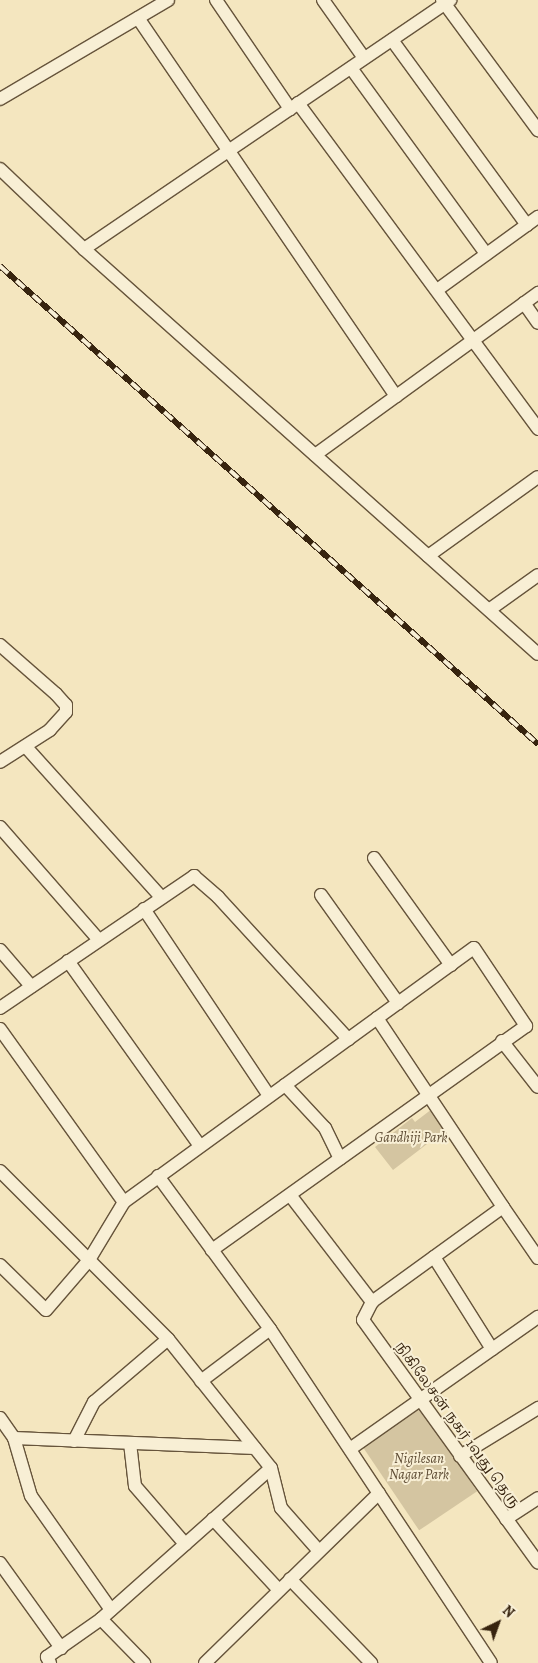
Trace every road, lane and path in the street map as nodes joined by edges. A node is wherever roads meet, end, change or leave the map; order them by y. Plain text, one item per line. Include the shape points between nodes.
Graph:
1 (168, 0) edge
2 (216, 0) edge
3 (323, 0) edge
4 (445, 1) edge
5 (138, 18) junction
6 (392, 40) junction
7 (364, 58) junction
8 (351, 68) junction
9 (0, 99) edge
10 (294, 106) junction
11 (538, 130) edge
12 (228, 151) junction
13 (0, 169) edge
14 (538, 217) edge
15 (527, 225) junction
16 (84, 249) junction
17 (486, 254) junction
18 (437, 290) junction
19 (538, 293) edge
20 (524, 303) junction
21 (538, 323) edge
22 (472, 340) junction
23 (396, 396) junction
24 (538, 429) edge
25 (315, 455) junction
26 (538, 476) edge
27 (428, 556) junction
28 (538, 575) edge
29 (489, 610) junction
30 (0, 645) edge
31 (538, 654) edge
32 (26, 747) junction
33 (0, 762) edge
34 (0, 827) edge
35 (374, 858) dead end
36 (321, 895) dead end
37 (161, 897) junction
38 (144, 909) junction
39 (99, 940) junction
40 (0, 950) edge
41 (68, 961) junction
42 (451, 965) junction
43 (31, 986) junction
44 (398, 1003) junction
45 (0, 1008) edge
46 (377, 1018) junction
47 (0, 1029) edge
48 (348, 1039) junction
49 (502, 1041) junction
50 (285, 1085) junction
51 (538, 1087) edge
52 (431, 1094) junction
53 (269, 1096) junction
54 (200, 1146) junction
55 (340, 1159) junction
56 (0, 1171) edge
57 (158, 1176) junction
58 (290, 1194) junction
59 (124, 1202) junction
60 (503, 1207) junction
61 (212, 1250) junction
62 (434, 1257) junction
63 (538, 1258) edge
64 (88, 1260) junction
65 (0, 1265) edge
66 (372, 1302) junction
67 (538, 1316) edge
68 (270, 1329) junction
69 (168, 1339) junction
70 (492, 1350) junction
71 (201, 1381) junction
72 (420, 1400) junction
73 (538, 1408) edge
74 (0, 1418) edge
75 (14, 1438) junction
76 (74, 1441) junction
77 (130, 1443) junction
78 (255, 1448) junction
79 (350, 1449) junction
80 (460, 1456) junction
81 (271, 1468) junction
82 (379, 1493) junction
83 (538, 1498) edge
84 (213, 1519) junction
85 (506, 1519) junction
86 (185, 1544) junction
87 (319, 1551) junction
88 (0, 1563) edge
89 (538, 1563) edge
90 (290, 1579) junction
91 (279, 1590) junction
92 (111, 1610) junction
93 (101, 1619) junction
94 (61, 1648) junction
95 (50, 1663) edge
96 (144, 1663) edge
97 (205, 1663) edge
98 (371, 1663) edge
99 (490, 1663) edge

1 - 5 street
2 - 10 street
3 - 7 street
4 - 6 street
4 - 11 street
5 - 9 street
5 - 12 street
6 - 7 street
6 - 15 street
7 - 8 street
8 - 10 street
8 - 17 street
10 - 12 street
10 - 18 street
12 - 16 street
12 - 23 street
13 - 16 street
14 - 15 street
15 - 17 street
16 - 25 street
17 - 18 street
18 - 22 street
19 - 20 street
20 - 21 street
20 - 22 street
22 - 23 street
22 - 24 street
23 - 25 street
25 - 27 street
26 - 27 street
27 - 29 street
28 - 29 street
29 - 31 street
30 - 32 street via 66,705 61,721
32 - 33 street
32 - 37 street
34 - 39 street
35 - 42 street
36 - 44 street
37 - 38 street
37 - 48 street via 194,876 218,897
38 - 39 street
38 - 53 street
39 - 41 street
40 - 43 street
41 - 43 street
41 - 54 street
42 - 44 street
42 - 49 street via 474,948 526,1026
43 - 45 street
44 - 46 street
46 - 48 street
46 - 52 street
47 - 59 street
48 - 50 street
49 - 51 street
49 - 52 street
50 - 53 street
50 - 55 street via 325,1128
52 - 55 street
52 - 60 street
53 - 54 street
54 - 57 street
55 - 58 street
56 - 64 street
57 - 59 street
57 - 61 street
58 - 61 street
58 - 66 street
59 - 64 street
60 - 62 street
60 - 63 street
61 - 68 street
62 - 66 street
62 - 70 street
64 - 65 street via 46,1310
64 - 69 street
66 - 72 street, நிகிலேசன் நகர் 1வது தெரு via 363,1320
67 - 70 street
68 - 71 street
68 - 79 street
69 - 71 street
69 - 76 street via 94,1402
70 - 72 street
71 - 78 street
72 - 79 street
72 - 80 street, நிகிலேசன் நகர் 1வது தெரு
73 - 80 street
74 - 75 street
75 - 76 street
75 - 92 street via 31,1496
76 - 77 street
77 - 78 street
77 - 86 street via 135,1486
78 - 81 street
79 - 82 street
80 - 85 street, நிகிலேசன் நகர் 1வது தெரு
81 - 84 street
81 - 87 street via 281,1508
82 - 87 street
82 - 99 street
83 - 85 street
84 - 86 street
84 - 91 street
85 - 89 street, நிகிலேசன் நகர் 1வது தெரு
86 - 92 street
87 - 90 street
88 - 94 street
90 - 91 street
90 - 98 street
91 - 97 street
92 - 93 street
93 - 94 street
93 - 96 street
94 - 95 street via 48,1658

